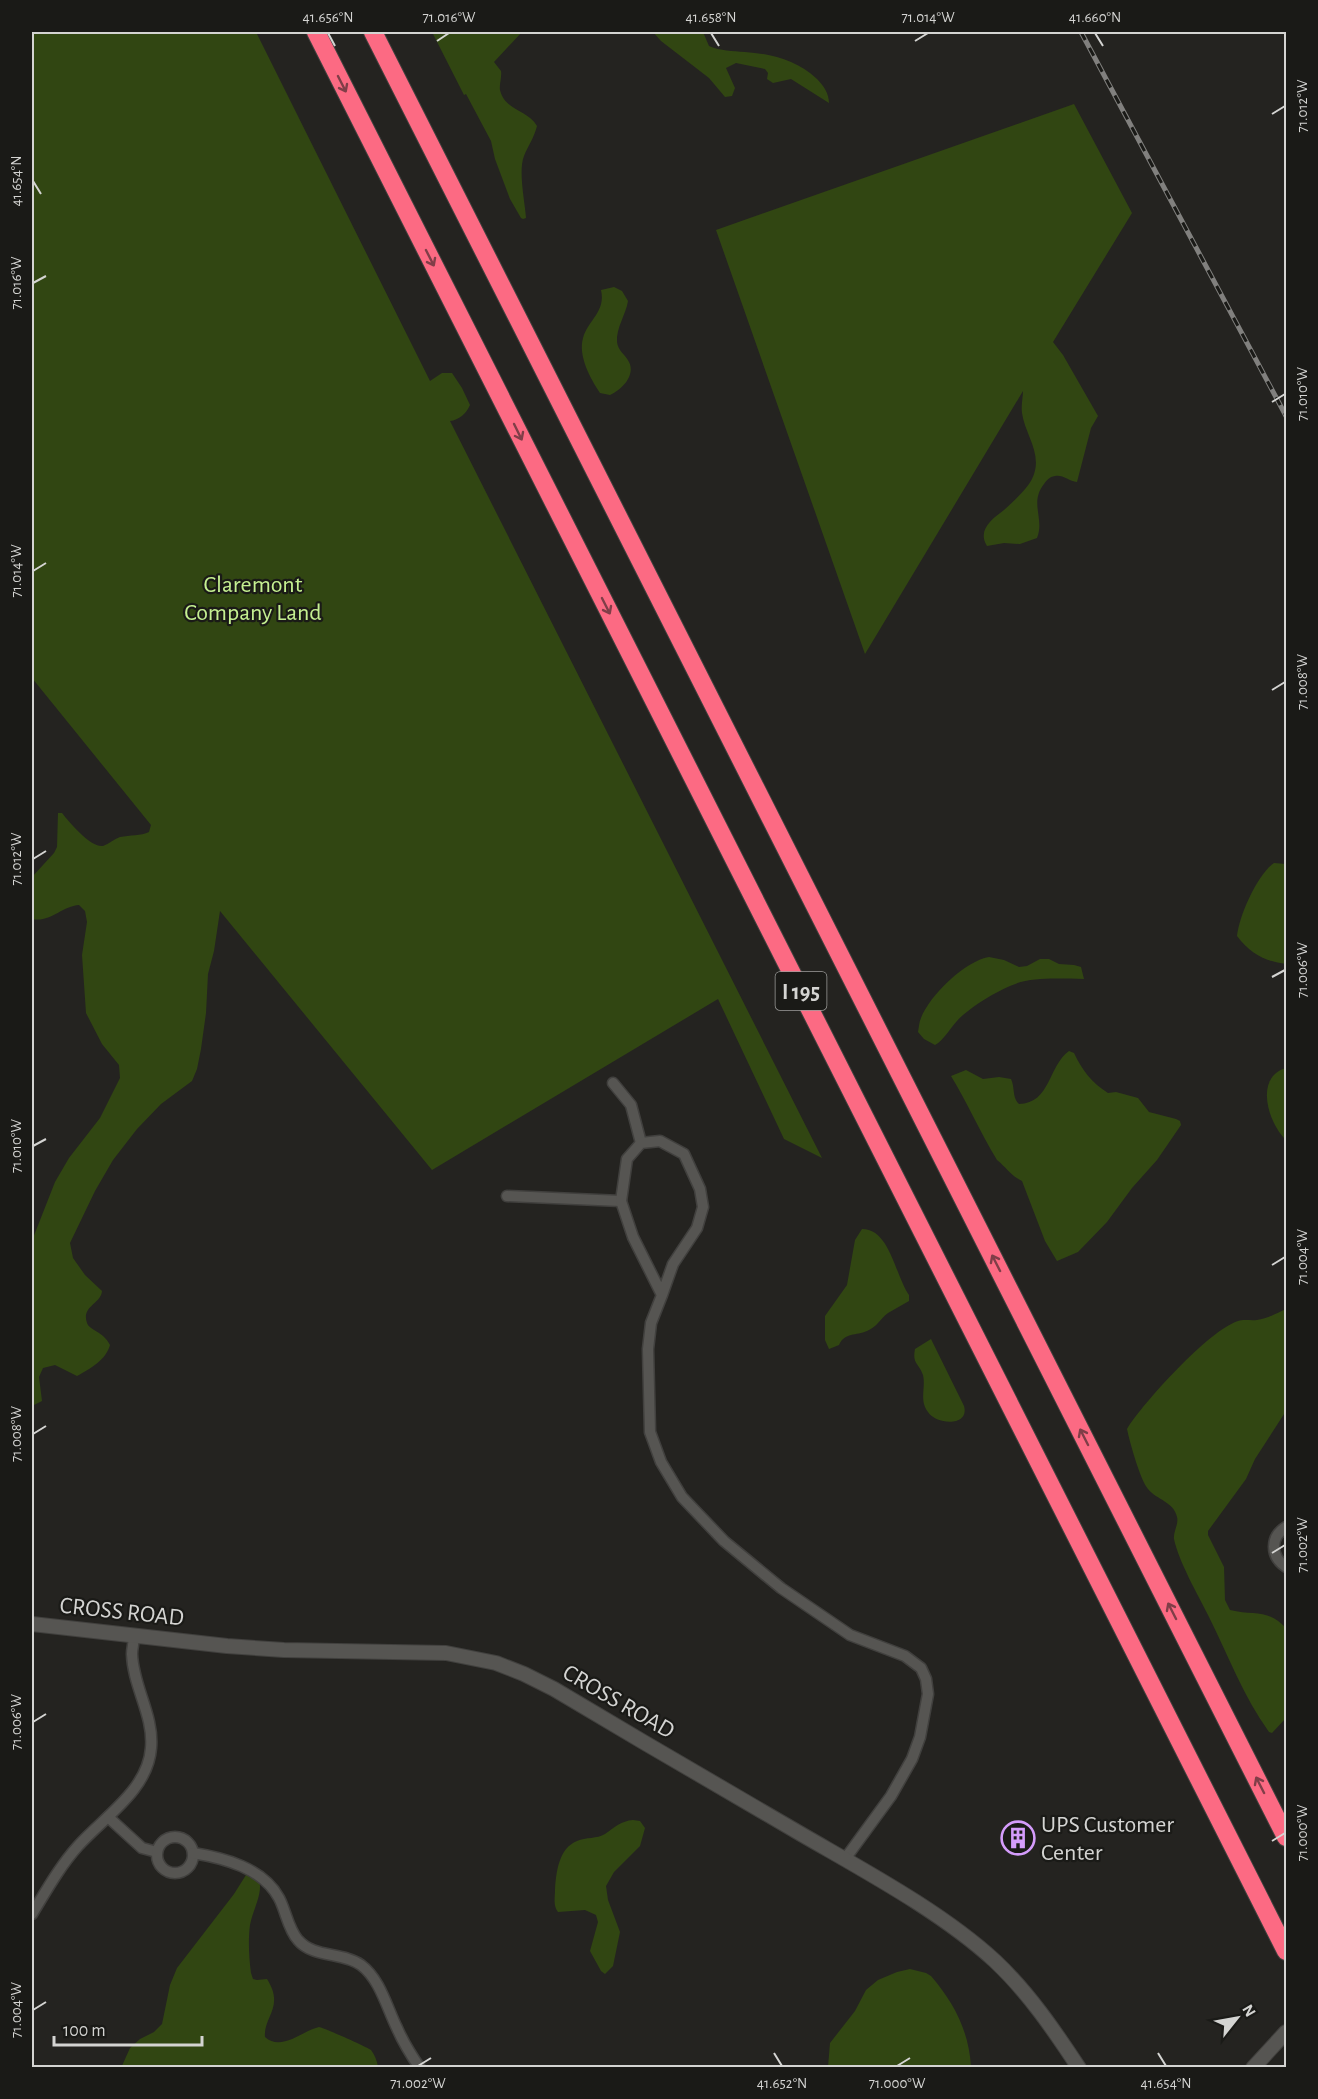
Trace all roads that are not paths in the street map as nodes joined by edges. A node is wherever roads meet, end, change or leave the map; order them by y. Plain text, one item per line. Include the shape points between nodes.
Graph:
1 (316, 32) edge
2 (373, 32) edge
3 (614, 1083) dead end
4 (641, 1143) junction
5 (507, 1196) dead end
6 (621, 1201) junction
7 (662, 1295) junction
8 (1287, 1527) edge
9 (1287, 1567) edge
10 (32, 1624) edge
11 (134, 1636) junction
12 (108, 1817) junction
13 (1287, 1838) edge
14 (157, 1852) junction
15 (193, 1852) junction
16 (844, 1859) junction
17 (32, 1914) edge
18 (1287, 1951) edge
19 (1287, 2032) edge
20 (420, 2067) edge
21 (1079, 2067) edge
22 (1253, 2067) edge

1 -> 18 highway, I 195
13 -> 2 highway, I 195
3 - 4 street via 632,1105
4 - 6 street via 627,1159
4 - 7 street via 660,1141 684,1154 700,1189 703,1208 698,1228 673,1264
5 - 6 street
6 - 7 street via 633,1237
7 - 16 street via 651,1323 648,1349 650,1432 678,1491 724,1541 781,1588 850,1635 905,1656 921,1668 926,1679 928,1694 912,1760 891,1797
8 - 9 street via 1276,1537 1274,1548 1277,1559
10 - 11 street, CROSS ROAD
11 - 12 street via 132,1655 152,1731 151,1750 145,1772
11 - 16 street, CROSS ROAD via 284,1650 446,1653 496,1663 554,1689
12 - 14 street via 142,1848
12 - 17 street via 78,1845
14 - 15 street via 162,1842 173,1837 184,1839
14 - 15 street via 163,1869 175,1874 191,1865
15 - 20 street via 216,1857 263,1878 280,1899 299,1942 362,1966 382,1994
16 - 21 street, CROSS ROAD via 930,1912 994,1960 1045,2018
19 - 22 street

